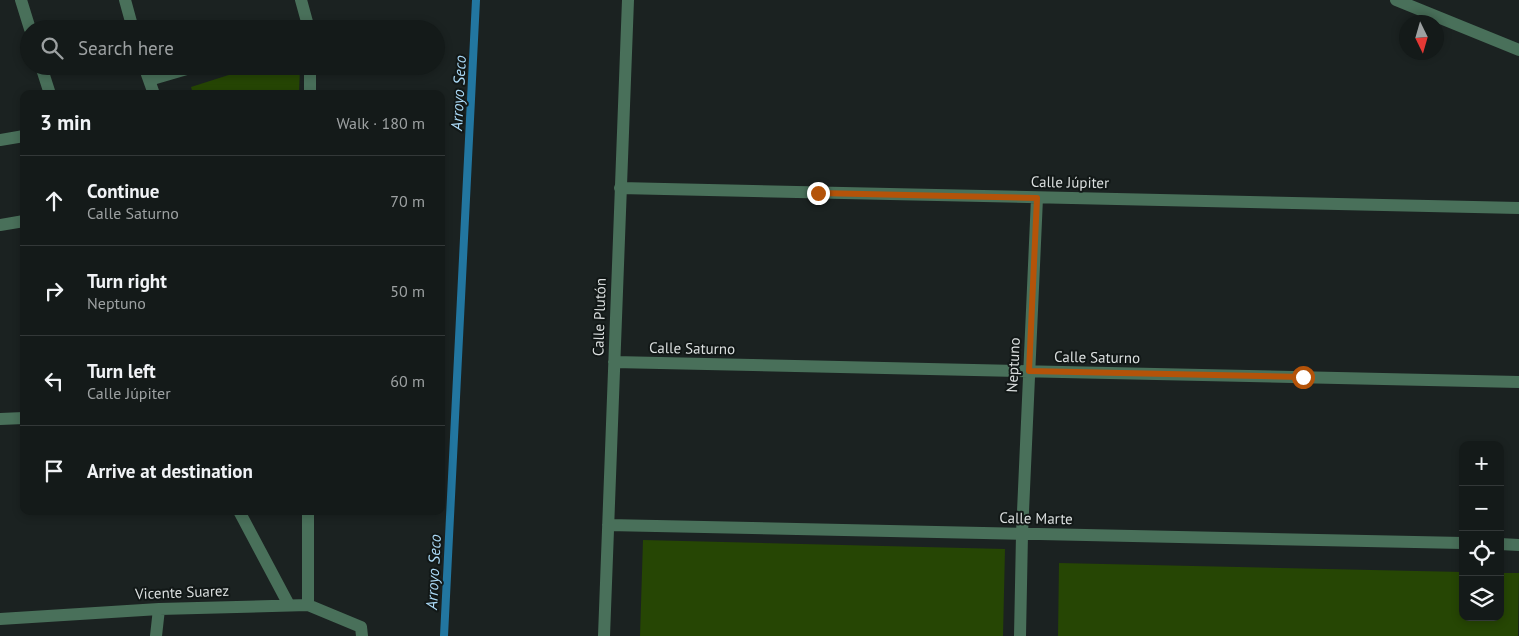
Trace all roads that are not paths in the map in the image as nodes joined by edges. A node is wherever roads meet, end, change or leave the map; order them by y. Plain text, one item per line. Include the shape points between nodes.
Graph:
1 (21, 0) edge
2 (125, 0) edge
3 (301, 0) edge
4 (628, 0) edge
5 (1396, 0) edge
6 (27, 20) edge
7 (131, 20) edge
8 (307, 20) edge
9 (1519, 50) edge
10 (44, 75) edge
11 (147, 75) edge
12 (166, 75) edge
13 (310, 75) edge
14 (148, 80) junction
15 (49, 90) edge
16 (152, 90) edge
17 (310, 90) edge
18 (20, 137) edge
19 (0, 140) edge
20 (620, 188) junction
21 (1037, 198) junction
22 (1519, 208) edge
23 (20, 222) edge
24 (0, 225) edge
25 (614, 362) junction
26 (1029, 371) junction
27 (1519, 382) edge
28 (20, 418) edge
29 (0, 419) edge
30 (241, 515) edge
31 (308, 515) edge
32 (608, 525) junction
33 (1022, 534) junction
34 (1459, 543) edge
35 (1504, 544) edge
36 (1519, 545) edge
37 (289, 605) junction
38 (308, 605) junction
39 (159, 609) junction
40 (0, 619) edge
41 (361, 632) edge
42 (156, 636) edge
43 (604, 636) edge
44 (1020, 636) edge

1 - 6 street
2 - 7 street
3 - 8 street
4 - 20 street, Calle Plutón
5 - 9 street
10 - 15 street
11 - 14 street
12 - 14 street
13 - 17 street
14 - 16 street
18 - 19 street
20 - 21 street, Calle Júpiter
20 - 25 street, Calle Plutón
21 - 22 street, Calle Júpiter
21 - 26 street, Neptuno
23 - 24 street
25 - 26 street, Calle Saturno
25 - 32 street, Calle Plutón
26 - 27 street, Calle Saturno
26 - 33 street, Neptuno
28 - 29 street
30 - 37 street
31 - 38 street
32 - 33 street, Calle Marte
32 - 43 street, Calle Plutón
33 - 34 street, Calle Marte
33 - 44 street, Neptuno
35 - 36 street
37 - 38 street, Vicente Suarez
37 - 39 street, Vicente Suarez
38 - 41 street, Vicente Suarez
39 - 40 street, Vicente Suarez
39 - 42 street

